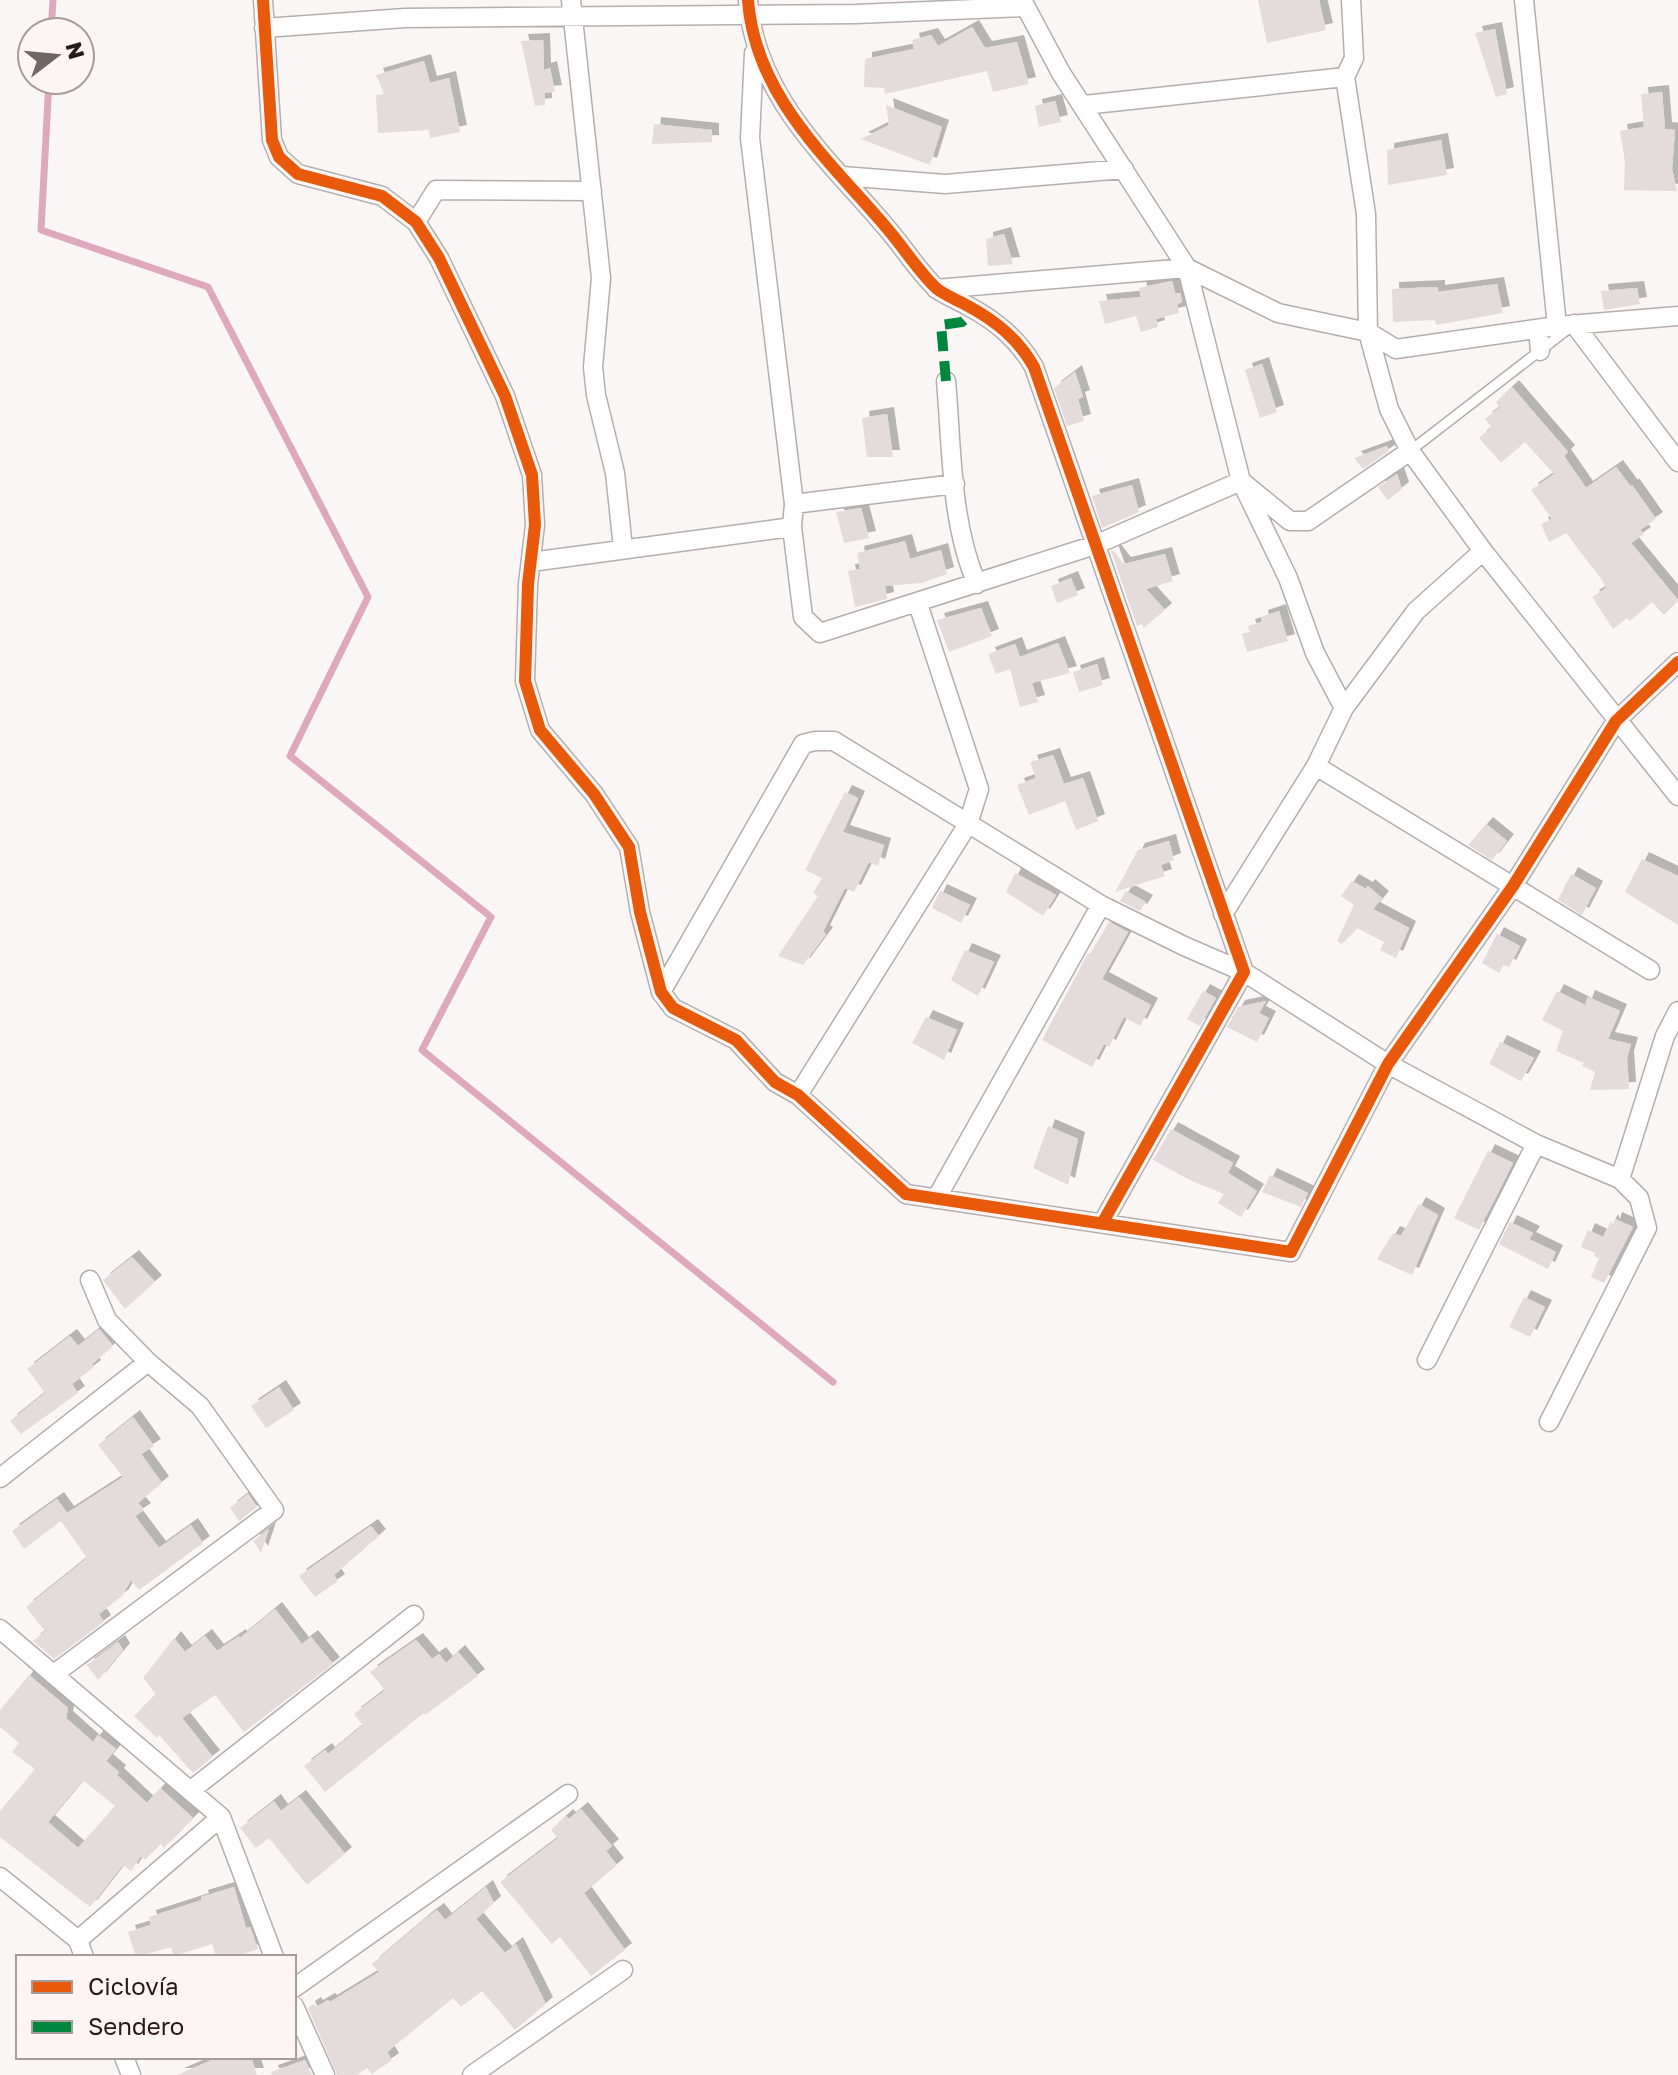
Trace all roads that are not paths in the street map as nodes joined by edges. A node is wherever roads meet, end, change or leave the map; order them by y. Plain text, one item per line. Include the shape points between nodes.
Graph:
1 (263, 0) edge
2 (1351, 0) edge
3 (1524, 0) edge
4 (1023, 4) edge
5 (748, 7) edge
6 (572, 8) edge
7 (404, 9) edge
8 (264, 28) junction
9 (754, 46) junction
10 (1345, 77) junction
11 (1084, 105) junction
12 (1124, 169) junction
13 (842, 176) junction
14 (592, 191) junction
15 (416, 222) junction
16 (1187, 268) junction
17 (936, 289) junction
18 (1678, 316) edge
19 (1566, 325) junction
20 (1538, 329) junction
21 (1368, 332) junction
22 (1540, 351) junction
23 (946, 381) dead end
24 (1410, 451) junction
25 (1678, 462) edge
26 (1241, 481) junction
27 (955, 484) junction
28 (794, 504) junction
29 (792, 527) junction
30 (1095, 545) junction
31 (623, 548) junction
32 (1483, 551) junction
33 (531, 562) junction
34 (977, 584) junction
35 (918, 604) junction
36 (1678, 662) edge
37 (1344, 708) junction
38 (1616, 721) junction
39 (1316, 766) junction
40 (1678, 796) edge
41 (968, 824) junction
42 (1513, 886) junction
43 (1101, 905) junction
44 (1223, 914) junction
45 (1650, 970) dead end
46 (1244, 972) junction
47 (661, 992) junction
48 (1678, 1011) edge
49 (1388, 1064) junction
50 (798, 1095) junction
51 (1536, 1144) junction
52 (1620, 1179) junction
53 (936, 1199) junction
54 (1103, 1222) junction
55 (90, 1280) dead end
56 (1427, 1360) dead end
57 (148, 1362) junction
58 (1549, 1422) dead end
59 (0, 1478) edge
60 (414, 1615) dead end
61 (0, 1629) edge
62 (54, 1674) junction
63 (190, 1791) junction
64 (568, 1794) dead end
65 (221, 1817) junction
66 (0, 1877) edge
67 (81, 1948) edge
68 (273, 1955) edge
69 (623, 1970) dead end
70 (296, 1987) edge
71 (296, 2010) edge
72 (325, 2075) edge
73 (472, 2075) edge

1 - 8 street
2 - 10 street via 1354,58
3 - 19 street
4 - 5 street via 856,14
4 - 11 street
5 - 6 street
5 - 9 street
6 - 7 street
6 - 14 street
7 - 8 street
8 - 15 street via 272,140 279,157 298,174 382,196
9 - 13 street via 774,91
9 - 28 street via 750,138
10 - 11 street
10 - 21 street via 1366,214
11 - 12 street
12 - 13 street via 945,184
12 - 16 street
13 - 17 street
14 - 15 street via 436,190
14 - 31 street via 601,278 593,367 615,473
15 - 33 street via 439,258 505,396 532,475
16 - 17 street
16 - 21 street via 1278,313
16 - 26 street
17 - 30 street via 1006,330 1023,347
18 - 19 street
19 - 20 street
19 - 22 lane
19 - 25 street
20 - 21 street via 1396,349
20 - 22 street
21 - 24 street via 1389,409
22 - 24 lane
23 - 27 street
24 - 26 street via 1308,521 1290,521
24 - 32 street
26 - 30 street
26 - 37 street
27 - 28 street
27 - 34 street via 965,557
28 - 29 street
29 - 31 street
29 - 35 street via 803,617 820,633
30 - 34 street
30 - 44 street
31 - 33 street
32 - 37 street via 1416,611
32 - 38 street
33 - 47 street via 525,681 540,730 594,794 629,847
34 - 35 street
35 - 41 street via 979,789
36 - 38 street
37 - 39 street
38 - 40 street
38 - 42 street
39 - 42 street
39 - 44 street
41 - 43 street
41 - 47 street via 834,741 803,744
41 - 50 street
42 - 45 street
42 - 49 street
43 - 46 street
43 - 53 street
44 - 46 street
46 - 49 street
46 - 54 street
47 - 50 street via 673,1008 736,1040 775,1082
48 - 52 street via 1665,1036
49 - 51 street
49 - 54 street via 1291,1252
50 - 53 street via 906,1194
51 - 52 street
51 - 56 street
52 - 58 street via 1639,1198 1647,1228
53 - 54 street
55 - 57 street via 107,1320
57 - 59 street
57 - 62 street via 200,1406 274,1510
60 - 63 street
61 - 62 street
62 - 63 street
63 - 65 street
64 - 70 street
65 - 67 street
65 - 68 street
66 - 67 street
69 - 73 street
71 - 72 street

